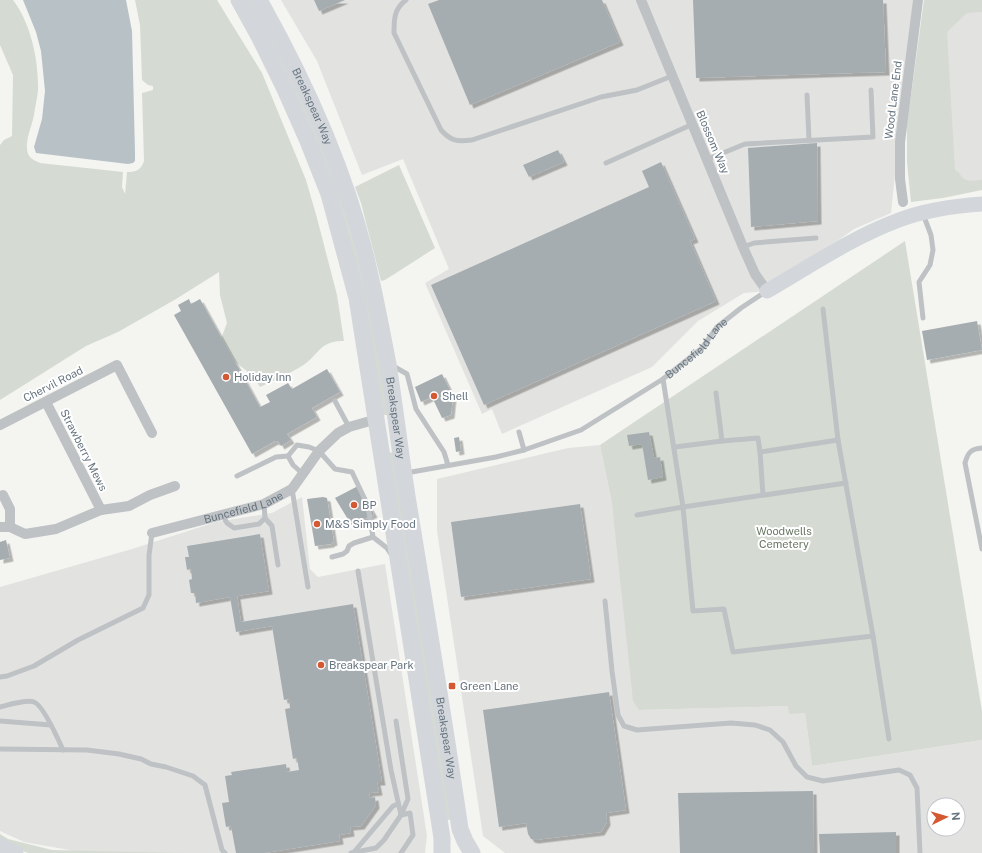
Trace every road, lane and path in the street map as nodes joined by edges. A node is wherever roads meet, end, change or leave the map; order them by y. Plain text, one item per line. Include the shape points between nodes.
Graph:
1 (239, 0) edge
2 (259, 0) edge
3 (406, 0) edge
4 (641, 0) edge
5 (918, 0) edge
6 (672, 76) junction
7 (871, 90) dead end
8 (807, 95) dead end
9 (693, 124) junction
10 (809, 140) junction
11 (708, 159) junction
12 (606, 163) dead end
13 (903, 202) dead end
14 (982, 204) edge
15 (922, 213) junction
16 (816, 238) dead end
17 (744, 247) junction
18 (767, 290) junction
19 (823, 309) dead end
20 (923, 318) dead end
21 (388, 363) junction
22 (663, 379) junction
23 (716, 393) dead end
24 (335, 401) dead end
25 (46, 402) junction
26 (377, 419) junction
27 (0, 425) edge
28 (349, 427) junction
29 (519, 432) dead end
30 (152, 433) dead end
31 (838, 440) junction
32 (722, 441) junction
33 (675, 447) junction
34 (982, 448) edge
35 (524, 450) junction
36 (319, 451) junction
37 (760, 452) junction
38 (288, 456) junction
39 (448, 465) junction
40 (403, 473) junction
41 (302, 474) junction
42 (236, 476) dead end
43 (846, 483) junction
44 (175, 486) dead end
45 (292, 489) junction
46 (3, 495) dead end
47 (763, 495) junction
48 (264, 504) junction
49 (683, 506) junction
50 (101, 510) junction
51 (222, 514) junction
52 (637, 515) dead end
53 (265, 518) junction
54 (5, 527) edge
55 (152, 533) joint
56 (373, 537) junction
57 (982, 549) edge
58 (332, 556) dead end
59 (278, 565) dead end
60 (401, 570) junction
61 (358, 571) dead end
62 (308, 587) dead end
63 (605, 600) dead end
64 (873, 636) junction
65 (0, 677) edge
66 (0, 707) edge
67 (0, 721) edge
68 (396, 721) dead end
69 (51, 725) junction
70 (889, 739) dead end
71 (0, 749) edge
72 (63, 750) junction
73 (398, 804) junction
74 (401, 815) junction
75 (0, 845) edge
76 (16, 853) edge
77 (224, 853) edge
78 (352, 853) edge
79 (401, 853) edge
80 (442, 853) edge
81 (472, 853) edge
82 (920, 853) edge

1 - 26 main road, Breakspear Way via 285,89 329,194 357,298
2 - 21 main road, Breakspear Way via 276,29 324,130 345,187 365,253
3 - 6 lane via 394,18 394,33 441,130 449,138 460,142 601,97 637,90
4 - 6 street, Blossom Way
5 - 13 street, Wood Lane End via 900,142
6 - 9 street, Blossom Way
7 - 10 lane via 873,137
8 - 10 lane
9 - 11 street, Blossom Way
9 - 12 lane
10 - 11 lane via 746,144
11 - 17 street, Blossom Way
14 - 15 street, Buncefield Lane via 939,208
15 - 18 street, Buncefield Lane via 898,220 867,234
15 - 20 lane via 932,235 933,250 930,265 919,282
16 - 17 lane via 754,243
17 - 18 street, Blossom Way via 755,274
18 - 22 lane, Buncefield Lane via 717,328 702,348
19 - 31 lane
21 - 39 lane via 407,374 416,410 444,452
21 - 40 main road, Breakspear Way
22 - 33 lane
22 - 35 lane, Buncefield Lane via 581,430
23 - 32 lane
24 - 28 lane
25 - 27 street, Chervil Road
25 - 30 street, Chervil Road via 117,365
25 - 50 street, Strawberry Mews
26 - 28 street, Buncefield Lane
26 - 60 main road, Breakspear Way
28 - 36 street, Buncefield Lane via 338,433
29 - 35 lane
31 - 37 lane
31 - 43 lane
32 - 33 lane
32 - 37 lane via 758,438
33 - 49 lane
34 - 57 lane via 973,449 965,463
35 - 39 lane, Buncefield Lane
36 - 38 lane via 297,445
36 - 41 street, Buncefield Lane
36 - 56 lane via 336,469 352,472 368,506
37 - 47 lane
38 - 41 lane
38 - 42 lane via 276,457
39 - 40 lane, Buncefield Lane
40 - 81 main road, Breakspear Way via 460,829
41 - 45 street, Buncefield Lane
43 - 47 lane
43 - 64 lane
44 - 50 street via 129,506
45 - 48 street, Buncefield Lane
45 - 62 lane
46 - 54 street via 10,509
47 - 49 lane
48 - 51 street, Buncefield Lane
48 - 53 lane
49 - 52 lane
49 - 64 lane via 693,611 724,608 732,652
50 - 54 street via 56,529 25,534
51 - 53 lane via 227,523 234,528 259,524
51 - 55 street, Buncefield Lane
53 - 59 lane via 272,526
55 - 65 lane via 149,595 143,608 78,640 34,666
56 - 58 lane via 354,543 343,554
56 - 60 lane via 387,548
60 - 80 main road, Breakspear Way via 441,831
61 - 73 lane
63 - 82 lane via 618,715 624,726 637,730 731,723 755,725 770,730 783,742 796,766 807,777 823,781 899,770 910,775 917,788
64 - 70 lane
66 - 69 lane via 33,701 38,704
67 - 69 lane
68 - 74 lane via 408,799
69 - 72 lane
71 - 72 lane
72 - 77 lane via 120,754 193,776 205,785
73 - 74 lane
73 - 78 lane via 393,806
74 - 78 lane via 376,848
74 - 79 lane via 410,813 413,835
75 - 76 street

